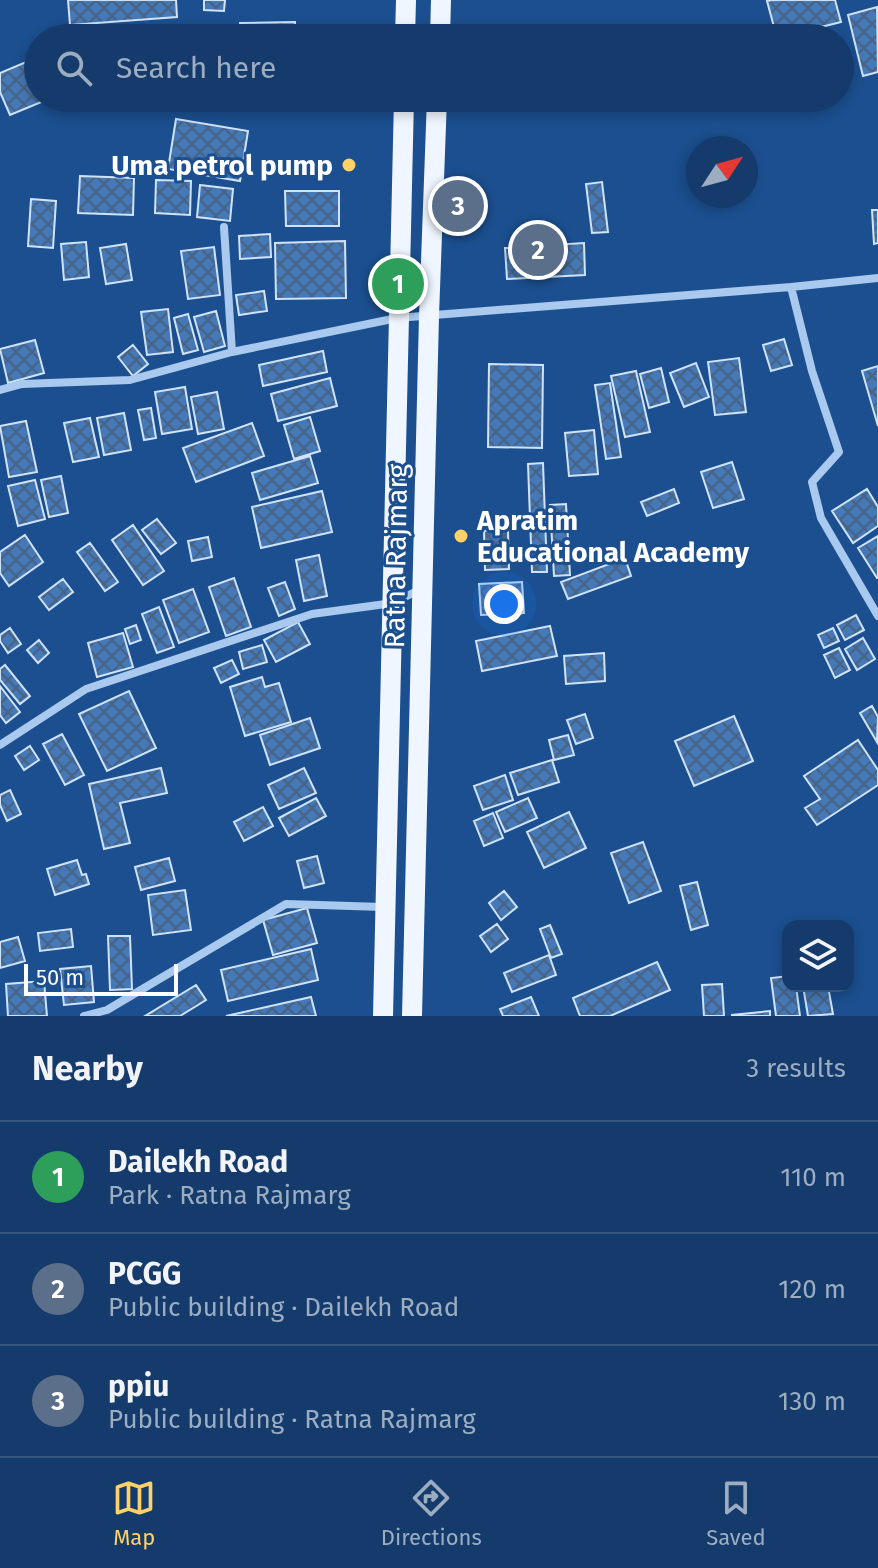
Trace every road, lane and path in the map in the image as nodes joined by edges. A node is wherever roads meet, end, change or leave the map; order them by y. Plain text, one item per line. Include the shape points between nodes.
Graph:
1 (406, 0) edge
2 (441, 0) edge
3 (405, 24) edge
4 (440, 24) edge
5 (404, 112) edge
6 (436, 112) edge
7 (224, 227) dead end
8 (878, 278) edge
9 (791, 287) junction
10 (429, 316) junction
11 (397, 318) junction
12 (232, 352) junction
13 (0, 390) edge
14 (423, 588) junction
15 (393, 603) junction
16 (878, 616) edge
17 (0, 745) edge
18 (383, 907) junction
19 (84, 1016) edge
20 (383, 1016) edge
21 (412, 1016) edge

1 - 3 main road
2 - 4 main road
5 - 11 main road, Ratna Rajmarg
6 - 10 main road, Ratna Rajmarg
7 - 12 street
8 - 9 street
9 - 10 street
9 - 16 street via 839,452 812,482 821,518
10 - 11 street
10 - 14 main road, Ratna Rajmarg
11 - 12 street
11 - 15 main road, Ratna Rajmarg
12 - 13 street via 130,380 22,384
14 - 15 street
14 - 21 main road, Ratna Rajmarg
15 - 17 street via 312,614 86,689
15 - 18 main road, Ratna Rajmarg
18 - 19 street via 286,904 107,1010
18 - 20 main road, Ratna Rajmarg

